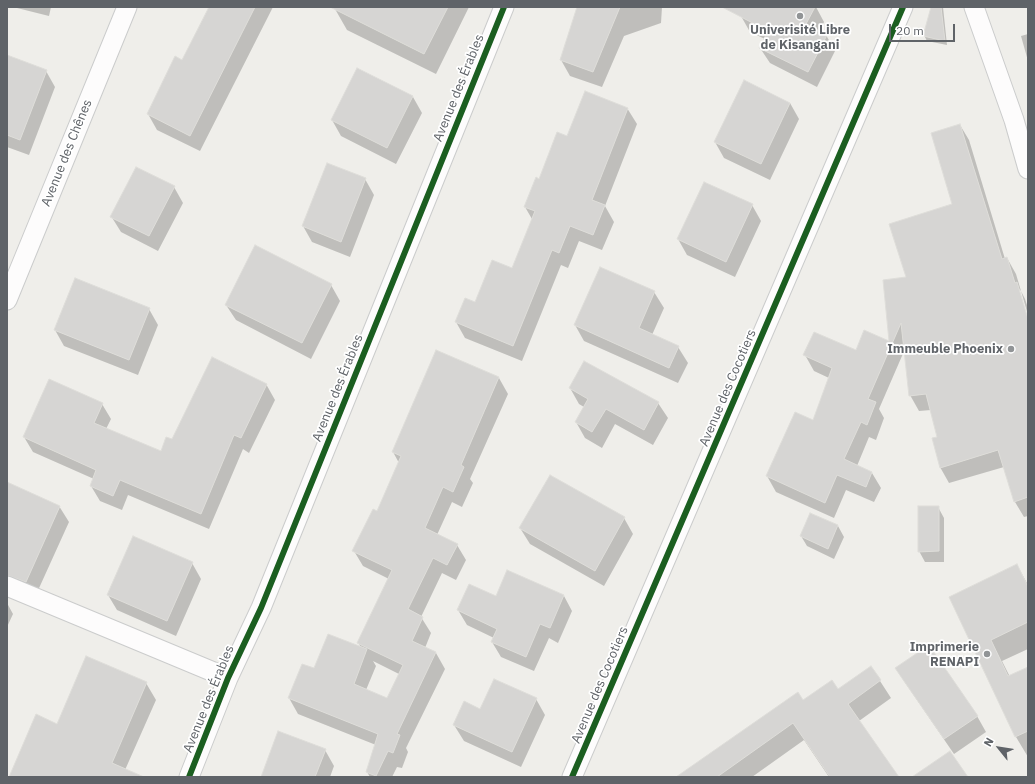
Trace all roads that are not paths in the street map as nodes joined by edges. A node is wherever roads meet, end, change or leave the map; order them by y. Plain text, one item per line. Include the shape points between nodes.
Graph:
1 (127, 7) edge
2 (504, 7) edge
3 (903, 7) edge
4 (974, 7) edge
5 (1028, 169) edge
6 (7, 300) edge
7 (7, 586) edge
8 (228, 678) junction
9 (189, 777) edge
10 (572, 777) edge

1 - 6 street, Avenue des Chênes
2 - 8 street, Avenue des Érables via 261,608
3 - 10 street, Avenue des Cocotiers
4 - 5 street via 1014,120
7 - 8 street
8 - 9 street, Avenue des Érables

